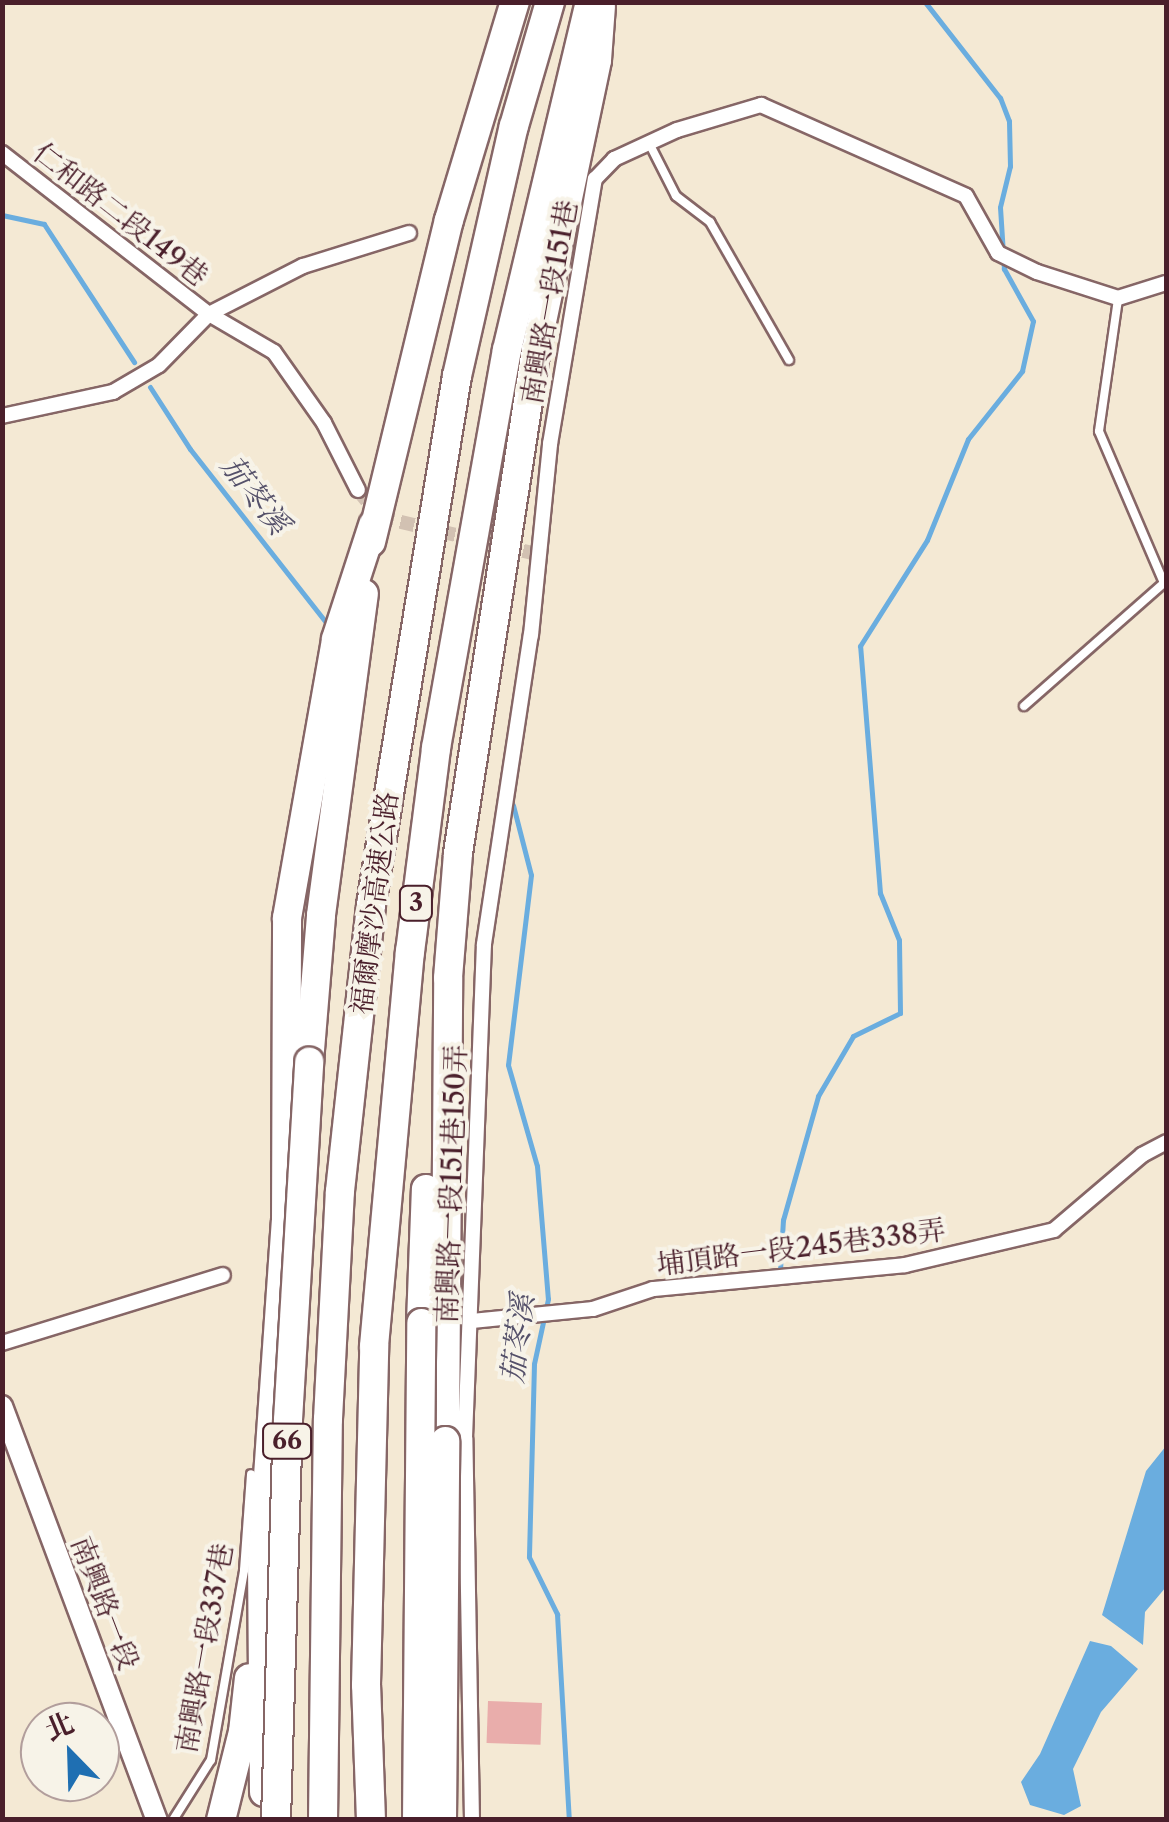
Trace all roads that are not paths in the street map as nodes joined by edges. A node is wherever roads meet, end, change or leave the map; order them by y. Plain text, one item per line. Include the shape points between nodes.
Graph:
1 (515, 2) edge
2 (550, 2) edge
3 (590, 2) edge
4 (602, 2) edge
5 (649, 143) junction
6 (2, 153) edge
7 (408, 233) dead end
8 (1166, 283) edge
9 (1118, 298) junction
10 (210, 314) junction
11 (790, 360) dead end
12 (2, 416) edge
13 (358, 490) tunnel mouth
14 (373, 526) junction
15 (537, 554) joint
16 (1024, 706) dead end
17 (448, 978) junction
18 (1166, 1142) edge
19 (224, 1275) dead end
20 (472, 1321) junction
21 (2, 1343) edge
22 (2, 1406) edge
23 (252, 1474) dead end
24 (262, 1562) junction
25 (157, 1820) edge
26 (172, 1820) edge
27 (221, 1820) edge
28 (264, 1820) edge
29 (276, 1820) edge
30 (323, 1820) edge
31 (371, 1820) edge
32 (417, 1820) edge
33 (442, 1820) edge
34 (472, 1820) edge

1 - 14 highway via 448,220
2 - 30 highway, 福爾摩沙高速公路 / 3 via 514,126 458,376 372,905 340,1191 328,1419
3 - 31 highway, 福爾摩沙高速公路 / 3 via 507,350 436,748 410,952 374,1346 366,1685
4 - 17 highway via 597,60 536,350 472,747
5 - 9 street, 南興路一段151巷 via 761,105 785,112 966,196 1004,256
5 - 11 lane via 676,196 710,222
5 - 15 street, 南興路一段151巷 via 614,159 595,179
6 - 10 street, 仁和路二段149巷
7 - 10 street via 303,266
8 - 9 street
9 - 16 lane via 1098,431 1164,583
10 - 12 street via 158,365 113,392
10 - 13 street via 274,352 324,423
14 - 24 highway via 336,640 288,918 286,1222
14 - 29 highway, 66, bridge via 339,765 309,1062 288,1420
15 - 20 street, 南興路一段151巷150弄 via 484,944
17 - 32 highway, bridge via 430,1124 420,1323
17 - 33 highway, bridge
18 - 20 street, 埔頂路一段245巷338弄 via 1054,1230 905,1265 654,1289 566,1314
19 - 21 street
20 - 34 street, 南興路一段151巷150弄 via 465,1485
22 - 25 street, 南興路一段
23 - 26 lane, 南興路一段337巷 via 244,1570 211,1760
24 - 27 highway via 243,1732
24 - 28 highway

